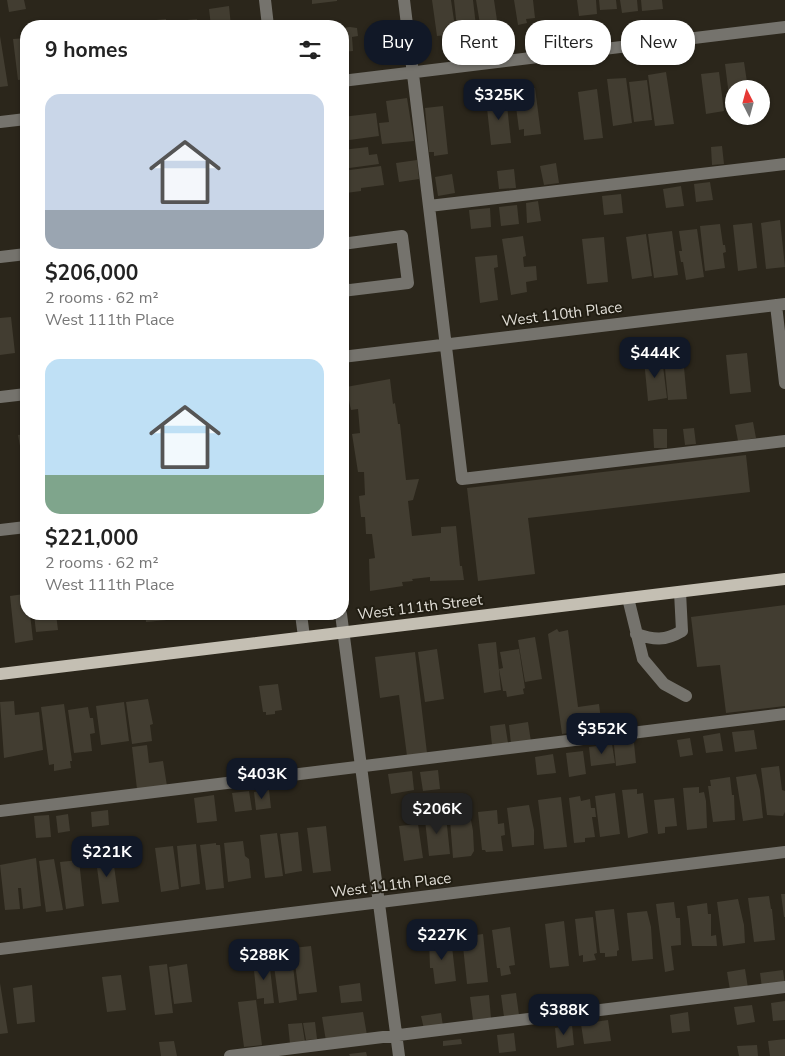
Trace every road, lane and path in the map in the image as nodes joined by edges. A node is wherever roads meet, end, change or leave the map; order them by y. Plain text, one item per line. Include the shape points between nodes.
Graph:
1 (265, 0) edge
2 (404, 0) edge
3 (267, 20) edge
4 (785, 27) edge
5 (412, 72) junction
6 (349, 80) edge
7 (20, 120) edge
8 (0, 122) edge
9 (785, 164) edge
10 (429, 206) junction
11 (349, 243) edge
12 (20, 255) edge
13 (0, 257) edge
14 (349, 290) edge
15 (780, 304) edge
16 (446, 344) junction
17 (349, 356) edge
18 (785, 383) edge
19 (20, 395) edge
20 (0, 397) edge
21 (785, 441) edge
22 (20, 528) edge
23 (0, 530) edge
24 (785, 579) edge
25 (680, 592) junction
26 (628, 598) junction
27 (303, 620) edge
28 (342, 620) edge
29 (343, 633) junction
30 (636, 634) junction
31 (304, 637) junction
32 (0, 674) edge
33 (686, 696) dead end
34 (785, 714) edge
35 (362, 766) junction
36 (0, 811) edge
37 (785, 852) edge
38 (380, 903) junction
39 (0, 949) edge
40 (785, 987) edge
41 (397, 1035) junction
42 (230, 1056) edge
43 (400, 1056) edge

1 - 3 street
2 - 5 street
4 - 5 street
5 - 6 street
5 - 10 street
7 - 8 street
9 - 10 street
10 - 16 street
11 - 14 street via 402,236 408,283
12 - 13 street
15 - 16 street, West 110th Place
15 - 18 street
16 - 17 street, West 110th Place
16 - 21 street via 462,479
19 - 20 street
22 - 23 street
24 - 25 main road, West 111th Street
25 - 26 main road, West 111th Street
25 - 30 street via 682,631 670,638 654,640
26 - 29 main road, West 111th Street
26 - 30 street
27 - 31 street
28 - 29 street
29 - 31 main road, West 111th Street
29 - 35 street
30 - 33 street via 643,659 664,684
31 - 32 main road, West 111th Street
34 - 35 street
35 - 36 street
35 - 38 street
37 - 38 street, West 111th Place
38 - 39 street, West 111th Place
38 - 41 street
40 - 41 street
41 - 42 street
41 - 43 street

